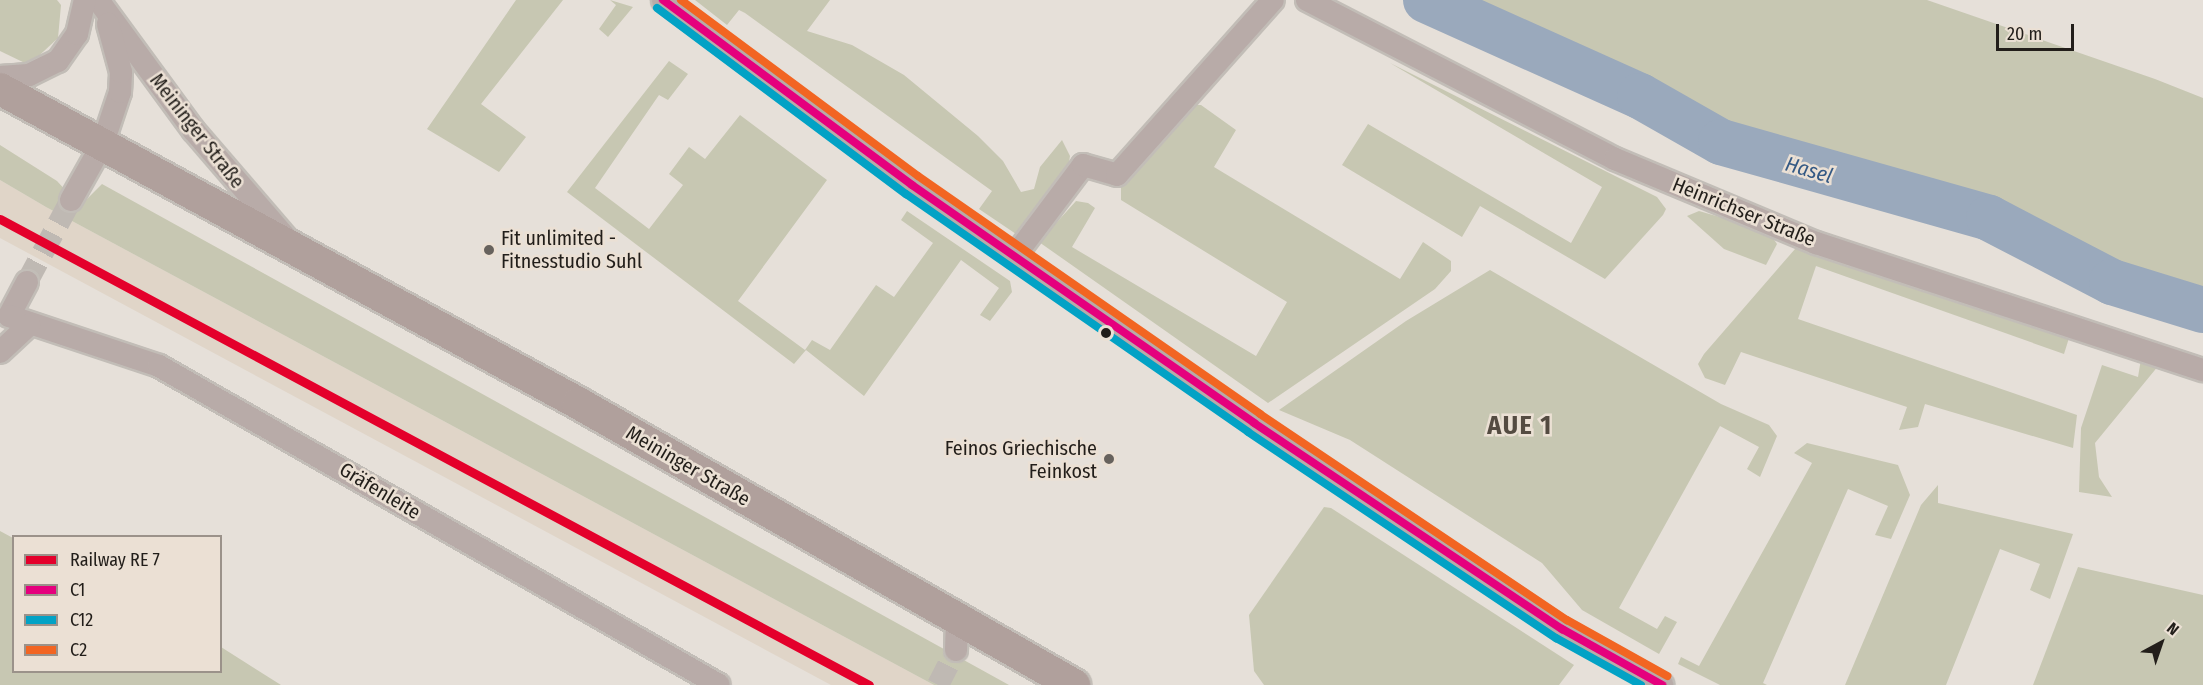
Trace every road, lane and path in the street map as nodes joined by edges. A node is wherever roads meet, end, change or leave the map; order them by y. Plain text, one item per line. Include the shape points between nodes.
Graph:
1 (663, 0) edge
2 (1273, 0) edge
3 (1307, 0) edge
4 (95, 2) edge
5 (0, 77) edge
6 (0, 89) edge
7 (103, 142) junction
8 (71, 200) tunnel mouth
9 (299, 252) junction
10 (1014, 257) junction
11 (27, 282) tunnel mouth
12 (13, 317) edge
13 (0, 352) edge
14 (2203, 370) edge
15 (719, 685) edge
16 (1074, 685) edge
17 (1662, 685) edge

1 - 10 street
2 - 10 street via 1117,175 1083,165
3 - 14 street, Heinrichser Straße via 1615,159 1816,243 2122,348
4 - 5 street via 58,61 29,75
4 - 7 street, Meininger Straße via 121,72 113,118
4 - 9 street, Meininger Straße via 194,131
6 - 7 main road, Meininger Straße
7 - 8 street
7 - 9 main road, Meininger Straße
9 - 16 main road, Meininger Straße via 578,403 956,635
10 - 17 street via 1444,552 1562,629
11 - 12 street
12 - 13 street
12 - 15 street, Gräfenleite via 159,366

